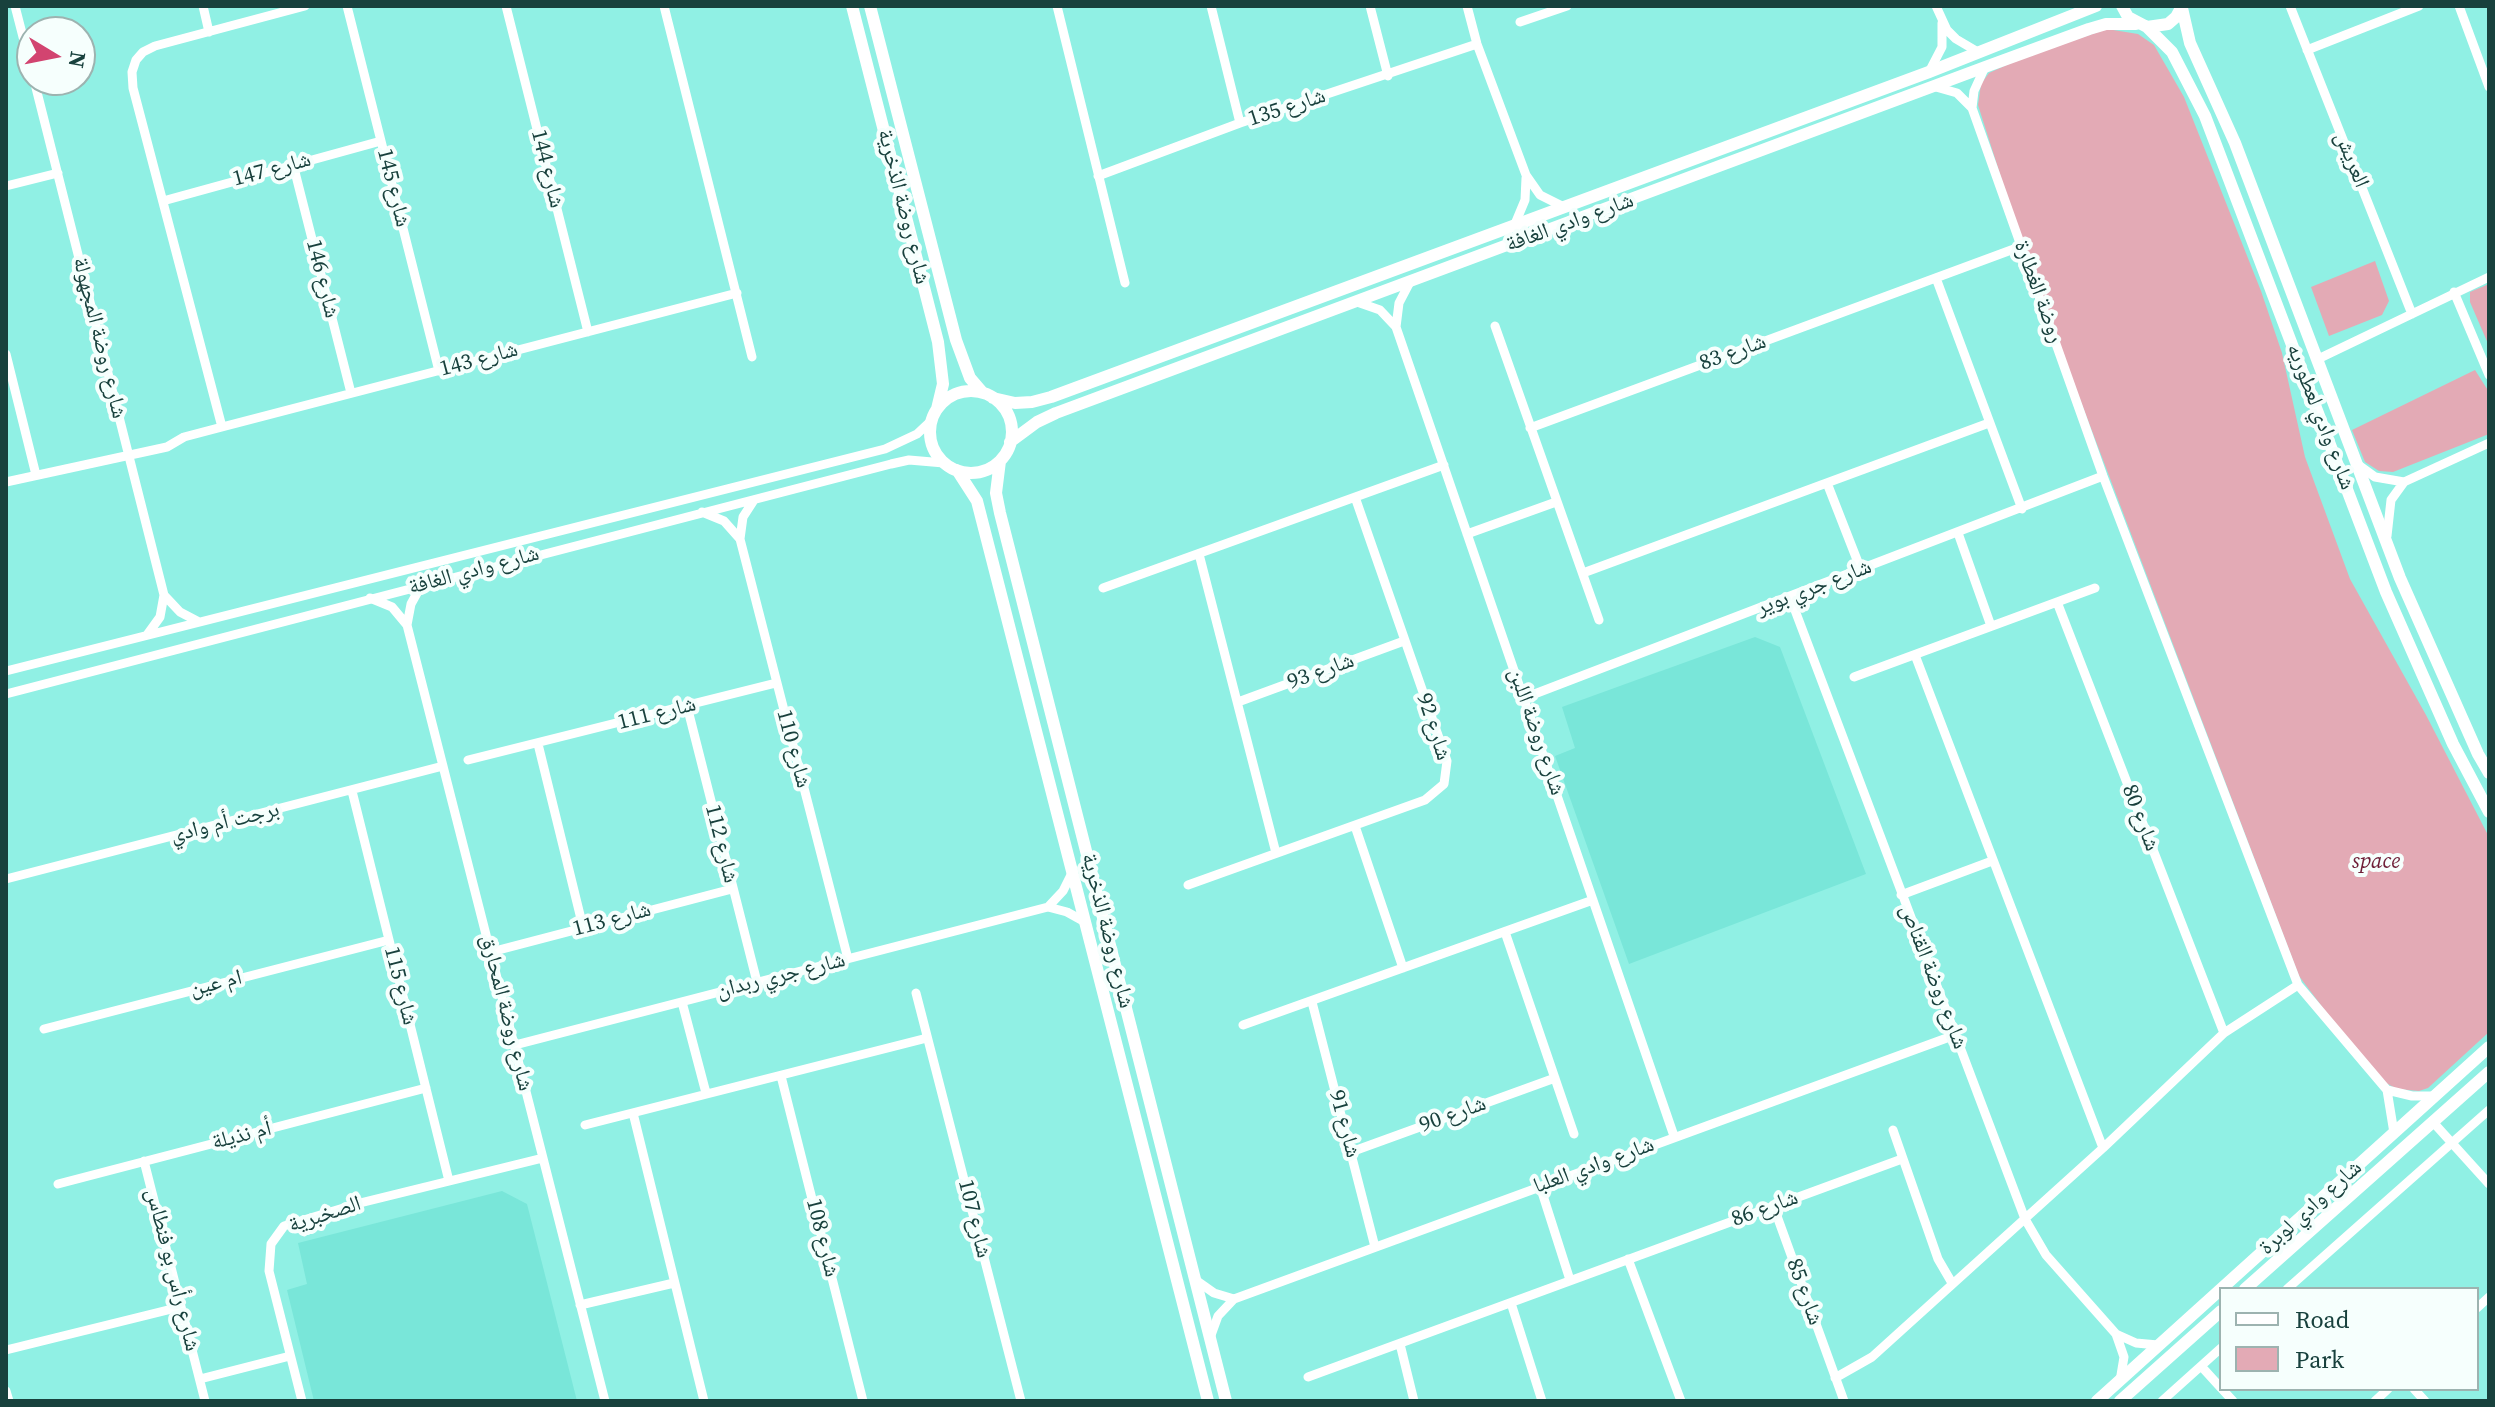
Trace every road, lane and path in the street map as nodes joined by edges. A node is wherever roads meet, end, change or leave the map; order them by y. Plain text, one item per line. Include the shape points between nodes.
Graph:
1 (203, 6) edge
2 (305, 6) edge
3 (347, 6) edge
4 (506, 6) edge
5 (664, 6) edge
6 (852, 6) edge
7 (870, 6) edge
8 (1057, 6) edge
9 (1211, 6) edge
10 (1370, 6) edge
11 (1467, 6) edge
12 (1567, 6) edge
13 (1936, 6) edge
14 (2096, 6) edge
15 (2122, 6) edge
16 (2290, 6) edge
17 (2419, 6) edge
18 (2459, 6) edge
19 (2182, 7) edge
20 (1941, 19) junction
21 (1520, 22) dead end
22 (2141, 26) junction
23 (209, 32) junction
24 (1477, 44) junction
25 (2307, 50) junction
26 (1978, 52) junction
27 (1985, 67) junction
28 (1929, 72) junction
29 (1388, 76) junction
30 (1936, 87) junction
31 (2489, 87) edge
32 (38, 96) edge
33 (1972, 108) junction
34 (1240, 123) junction
35 (381, 141) junction
36 (293, 164) junction
37 (58, 173) junction
38 (1526, 175) junction
39 (1098, 176) junction
40 (6, 186) edge
41 (163, 201) junction
42 (1562, 206) junction
43 (1515, 224) junction
44 (2022, 246) junction
45 (2489, 277) edge
46 (1936, 278) junction
47 (1410, 282) junction
48 (1125, 283) dead end
49 (2454, 292) junction
50 (737, 293) junction
51 (1357, 302) junction
52 (2412, 314) junction
53 (1495, 326) dead end
54 (1396, 327) junction
55 (588, 332) junction
56 (6, 354) edge
57 (752, 357) dead end
58 (2318, 359) junction
59 (439, 371) junction
60 (2489, 375) edge
61 (351, 393) junction
62 (988, 395) junction
63 (934, 415) junction
64 (1989, 423) junction
65 (222, 427) junction
66 (1530, 428) junction
67 (1010, 442) junction
68 (2489, 443) edge
69 (128, 454) junction
70 (1000, 461) junction
71 (944, 463) junction
72 (2357, 464) junction
73 (1444, 465) junction
74 (957, 470) junction
75 (36, 475) junction
76 (2103, 476) junction
77 (6, 482) edge
78 (2404, 482) junction
79 (1827, 483) junction
80 (1355, 497) junction
81 (755, 499) junction
82 (1556, 502) junction
83 (2022, 509) junction
84 (702, 512) junction
85 (1958, 533) junction
86 (1467, 534) junction
87 (740, 539) junction
88 (2386, 541) junction
89 (1199, 554) junction
90 (1861, 570) junction
91 (1583, 573) junction
92 (422, 584) junction
93 (1103, 588) dead end
94 (2095, 588) dead end
95 (164, 595) junction
96 (1790, 597) junction
97 (370, 598) junction
98 (2057, 602) junction
99 (1599, 620) dead end
100 (200, 622) junction
101 (407, 625) junction
102 (1991, 626) junction
103 (147, 635) junction
104 (1404, 641) junction
105 (1915, 655) junction
106 (6, 671) edge
107 (1854, 677) dead end
108 (776, 683) junction
109 (6, 694) edge
110 (1524, 698) junction
111 (1238, 702) junction
112 (687, 706) junction
113 (538, 744) junction
114 (468, 760) dead end
115 (443, 766) junction
116 (2489, 773) edge
117 (352, 791) junction
118 (2489, 812) edge
119 (1355, 826) junction
120 (1276, 853) junction
121 (1992, 861) junction
122 (1073, 871) junction
123 (6, 879) edge
124 (1188, 885) dead end
125 (732, 889) junction
126 (1901, 895) junction
127 (1593, 900) junction
128 (1048, 907) junction
129 (1085, 922) junction
130 (583, 927) junction
131 (1505, 932) junction
132 (389, 940) junction
133 (491, 952) junction
134 (848, 959) junction
135 (1403, 968) junction
136 (757, 982) junction
137 (2298, 985) junction
138 (916, 993) dead end
139 (682, 1002) junction
140 (1312, 1002) junction
141 (1243, 1025) dead end
142 (44, 1029) dead end
143 (2224, 1033) junction
144 (1955, 1035) junction
145 (927, 1038) junction
146 (515, 1045) junction
147 (2489, 1047) edge
148 (2489, 1072) edge
149 (781, 1076) junction
150 (1555, 1078) junction
151 (426, 1088) junction
152 (2387, 1090) junction
153 (706, 1093) junction
154 (2435, 1096) junction
155 (2489, 1110) edge
156 (633, 1113) junction
157 (2432, 1121) junction
158 (585, 1125) dead end
159 (1893, 1130) dead end
160 (2394, 1133) junction
161 (1574, 1134) dead end
162 (1674, 1136) junction
163 (2452, 1142) junction
164 (2103, 1148) junction
165 (1351, 1152) junction
166 (543, 1158) junction
167 (1902, 1159) junction
168 (144, 1161) junction
169 (449, 1181) junction
170 (58, 1184) dead end
171 (2489, 1184) edge
172 (1540, 1186) junction
173 (1773, 1205) junction
174 (2025, 1219) junction
175 (1375, 1247) junction
176 (1628, 1259) junction
177 (1570, 1280) junction
178 (1197, 1281) junction
179 (674, 1283) junction
180 (1952, 1283) junction
181 (2223, 1287) edge
182 (2247, 1287) edge
183 (2289, 1287) edge
184 (2219, 1290) edge
185 (1234, 1299) junction
186 (1511, 1303) junction
187 (580, 1305) junction
188 (180, 1307) junction
189 (2219, 1313) edge
190 (2116, 1334) junction
191 (1210, 1338) junction
192 (1400, 1344) junction
193 (2158, 1345) junction
194 (6, 1350) edge
195 (2219, 1350) edge
196 (290, 1356) junction
197 (2201, 1366) junction
198 (1308, 1377) dead end
199 (1835, 1378) junction
200 (200, 1379) junction
201 (2120, 1381) junction
202 (2219, 1385) edge
203 (6, 1391) edge
204 (9, 1401) edge
205 (205, 1401) edge
206 (302, 1401) edge
207 (605, 1401) edge
208 (704, 1401) edge
209 (863, 1401) edge
210 (1021, 1401) edge
211 (1208, 1401) edge
212 (1226, 1401) edge
213 (1414, 1401) edge
214 (1542, 1401) edge
215 (1681, 1401) edge
216 (1844, 1401) edge
217 (2097, 1401) edge
218 (2120, 1401) edge
219 (2162, 1401) edge

1 - 23 street
2 - 23 street
3 - 35 street, شارع 145
4 - 55 street, شارع 144
5 - 50 street
6 - 63 street, شارع روضة الذخرية via 938,342 943,384
7 - 62 street, شارع روضة الذخرية via 956,340 970,378
8 - 39 street
9 - 34 street
10 - 29 street
11 - 24 street
12 - 21 street
13 - 20 street
14 - 26 street, شارع وادي الغافة
15 - 22 street, شارع وادي لعطوريه
16 - 25 street, العريش
17 - 25 street
18 - 31 street
19 - 22 street via 2168,24
19 - 58 street, شارع وادي لعطوريه via 2190,43 2235,143
20 - 26 street via 1956,39
20 - 28 street via 1942,47
22 - 27 street, شارع وادي الغافة via 2106,24
22 - 118 street, شارع وادي لعطوريه via 2172,52 2205,116 2386,592
23 - 41 street via 143,52 132,72
24 - 29 street, شارع 135
24 - 38 street
25 - 52 street, العريش
26 - 28 street, شارع وادي الغافة
27 - 30 street, شارع وادي الغافة
27 - 33 street
28 - 42 street, شارع وادي الغافة
29 - 34 street, شارع 135
30 - 33 street via 1957,93
30 - 47 street, شارع وادي الغافة
32 - 37 street, شارع روضة المجهولة
33 - 44 street, روضة الغطارة
34 - 39 street, شارع 135
35 - 36 street, شارع 147
35 - 59 street, شارع 145
36 - 41 street, شارع 147
36 - 61 street, شارع 146
37 - 40 street
37 - 69 street, شارع روضة المجهولة
38 - 42 street via 1540,195
38 - 43 street via 1525,200
39 - 48 street
41 - 65 street
42 - 43 street, شارع وادي الغافة
43 - 62 street, شارع وادي الغافة via 1051,397 1015,403
44 - 46 street, شارع 83
44 - 76 street, روضة الغطارة
45 - 49 street
46 - 64 street
46 - 66 street, شارع 83
47 - 51 street, شارع وادي الغافة
47 - 54 street via 1399,303
49 - 52 street
49 - 60 street
50 - 55 street, شارع 143
50 - 57 street
51 - 54 street via 1380,310
51 - 67 street, شارع وادي الغافة via 1056,413
52 - 58 street
53 - 66 street
54 - 73 street, شارع روضة اللبن
55 - 59 street, شارع 143
56 - 75 street
58 - 72 street, شارع وادي لعطوريه
59 - 61 street, شارع 143
61 - 65 street, شارع 143
62 - 63 street via 957,394
62 - 67 street via 1009,417
63 - 71 street via 932,443
63 - 100 street, شارع وادي الغافة via 910,438 885,449
64 - 79 street
64 - 83 street
65 - 69 street, شارع 143 via 167,447
66 - 82 street
67 - 70 street
68 - 78 street
69 - 75 street, شارع 143
69 - 95 street, شارع روضة المجهولة
70 - 74 street via 980,472
70 - 178 street, شارع روضة الذخرية via 1000,513
71 - 74 street
71 - 81 street, شارع وادي الغافة via 909,460
72 - 78 street via 2375,477
72 - 88 street, شارع وادي لعطوريه
73 - 80 street
73 - 86 street, شارع روضة اللبن
74 - 122 street, شارع روضة الذخرية via 977,501
75 - 77 street, شارع 143
76 - 83 street, شارع جري بوير
76 - 137 street, روضة الغطارة
78 - 88 street via 2391,500
79 - 90 street
79 - 91 street
80 - 89 street
80 - 104 street, شارع 92
81 - 84 street, شارع وادي الغافة
81 - 87 street via 743,517
82 - 86 street
82 - 91 street
83 - 85 street, شارع جري بوير
84 - 87 street via 724,521
84 - 92 street, شارع وادي الغافة
85 - 90 street, شارع جري بوير
85 - 102 street
86 - 110 street, شارع روضة اللبن
87 - 108 street, شارع 110
88 - 116 street, شارع وادي لعطوريه
89 - 93 street
89 - 111 street
90 - 96 street, شارع جري بوير
91 - 99 street
92 - 97 street, شارع وادي الغافة
92 - 101 street
94 - 98 street
95 - 100 street
95 - 103 street via 160,617
96 - 110 street, شارع جري بوير
96 - 126 street, شارع روضة القناص
97 - 101 street via 392,607
97 - 109 street, شارع وادي الغافة
98 - 102 street
98 - 143 street, شارع 80
100 - 103 street, شارع وادي الغافة
101 - 115 street, شارع روضة المحارق
102 - 105 street
103 - 106 street, شارع وادي الغافة
104 - 111 street, شارع 93
104 - 119 street, شارع 92 via 1447,774 1444,784 1425,800
105 - 107 street
105 - 121 street
108 - 112 street, شارع 111
108 - 134 street, شارع 110
110 - 127 street, شارع روضة اللبن
111 - 120 street
112 - 113 street, شارع 111
112 - 125 street, شارع 112
113 - 114 street, شارع 111
113 - 130 street
115 - 117 street, برجت أم وادي
115 - 133 street, شارع روضة المحارق
117 - 123 street, برجت أم وادي
117 - 132 street, شارع 115
119 - 120 street, شارع 92
119 - 135 street
120 - 124 street, شارع 92
121 - 126 street
121 - 164 street
122 - 128 street
122 - 129 street, شارع روضة الذخرية
125 - 130 street, شارع 113
125 - 136 street, شارع 112
126 - 144 street, شارع روضة القناص
127 - 131 street
127 - 162 street, شارع روضة اللبن
128 - 129 street
128 - 134 street, شارع جري ربدان
129 - 211 street, شارع روضة الذخرية
130 - 133 street, شارع 113
131 - 135 street
131 - 150 street
132 - 142 street, ام عين
132 - 151 street, شارع 115
133 - 146 street, شارع روضة المحارق
134 - 136 street, شارع جري ربدان
135 - 140 street
136 - 139 street, شارع جري ربدان
137 - 143 street
137 - 152 street, روضة الغطارة
138 - 145 street, شارع 107
139 - 146 street, شارع جري ربدان
139 - 153 street
140 - 141 street
140 - 165 street, شارع 91
143 - 164 street
144 - 162 street, شارع وادي العلبا
144 - 174 street, شارع روضة القناص
145 - 149 street
145 - 210 street, شارع 107
146 - 166 street, شارع روضة المحارق
147 - 154 street, شارع وادي لوبرة
148 - 157 street, شارع وادي لوبرة
149 - 153 street
149 - 209 street, شارع 108
150 - 161 street
150 - 165 street, شارع 90
151 - 168 street, أم نذيلة
151 - 169 street, شارع 115
152 - 154 street
152 - 160 street
153 - 156 street
154 - 160 street, شارع وادي لوبرة
155 - 163 street, شارع وادي لوبرة
156 - 158 street
156 - 179 street
157 - 163 street
157 - 182 street, شارع وادي لوبرة
159 - 167 street
160 - 181 street, شارع وادي لوبرة
162 - 172 street, شارع وادي العلبا
163 - 171 street
163 - 183 street, شارع وادي لوبرة
164 - 174 street
165 - 175 street, شارع 91
166 - 169 street, الصخبرية
166 - 187 street, شارع روضة المحارق
167 - 173 street, شارع 86
167 - 180 street via 1938,1259
168 - 170 street, أم نذيلة
168 - 188 street, شارع رأس بو فنطاس
169 - 196 street, الصخبرية via 293,1222 277,1233 269,1271
172 - 175 street, شارع وادي العلبا
172 - 177 street
173 - 176 street, شارع 86
173 - 199 street, شارع 85
174 - 180 street
174 - 190 street, شارع روضة القناص via 2053,1264
175 - 185 street, شارع وادي العلبا
176 - 177 street, شارع 86
176 - 215 street
177 - 186 street, شارع 86
178 - 185 street
178 - 191 street, شارع روضة الذخرية
179 - 187 street
179 - 208 street
180 - 199 street via 1872,1357
184 - 193 street, شارع وادي لوبرة
185 - 191 street via 1218,1316
186 - 192 street, شارع 86
186 - 214 street
187 - 207 street, شارع روضة المحارق
188 - 194 street
188 - 200 street, شارع رأس بو فنطاس
189 - 218 street
190 - 193 street
190 - 201 street via 2124,1357
191 - 212 street, شارع روضة الذخرية
192 - 198 street, شارع 86
192 - 213 street
193 - 201 street, شارع وادي لوبرة
195 - 197 street
196 - 200 street, شارع رأس بو فنطاس
196 - 206 street, الصخبرية
197 - 202 street
197 - 219 street
199 - 216 street, شارع 85
200 - 205 street, شارع رأس بو فنطاس
201 - 217 street, شارع وادي لوبرة
203 - 204 street

